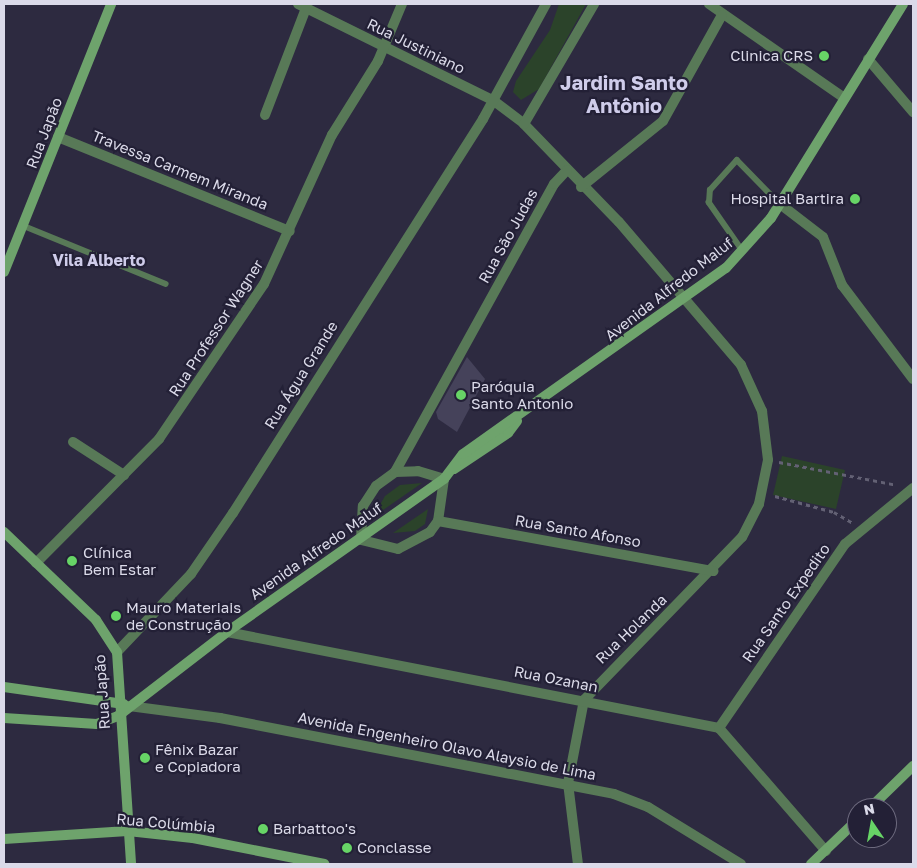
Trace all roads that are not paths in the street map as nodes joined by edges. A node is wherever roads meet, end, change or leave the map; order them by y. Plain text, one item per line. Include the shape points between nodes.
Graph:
1 (110, 4) edge
2 (402, 4) edge
3 (546, 4) edge
4 (594, 4) edge
5 (709, 4) edge
6 (903, 4) edge
7 (302, 6) edge
8 (722, 15) junction
9 (383, 48) junction
10 (868, 60) junction
11 (844, 98) junction
12 (494, 101) junction
13 (913, 112) edge
14 (265, 115) dead end
15 (524, 124) junction
16 (58, 137) junction
17 (567, 170) junction
18 (581, 187) junction
19 (780, 204) junction
20 (24, 226) junction
21 (290, 232) junction
22 (743, 252) junction
23 (4, 272) edge
24 (166, 284) dead end
25 (682, 301) junction
26 (913, 378) edge
27 (73, 442) dead end
28 (395, 472) junction
29 (124, 475) junction
30 (445, 476) junction
31 (913, 488) edge
32 (438, 521) junction
33 (4, 532) edge
34 (361, 540) junction
35 (36, 563) junction
36 (713, 571) junction
37 (227, 632) junction
38 (117, 652) junction
39 (4, 687) edge
40 (584, 700) junction
41 (124, 705) junction
42 (118, 716) junction
43 (4, 718) edge
44 (719, 728) junction
45 (913, 766) edge
46 (568, 783) junction
47 (880, 798) edge
48 (847, 830) edge
49 (128, 831) junction
50 (4, 839) edge
51 (826, 850) junction
52 (131, 864) edge
53 (324, 864) edge
54 (578, 864) edge
55 (741, 864) edge
56 (811, 864) edge

1 - 16 main road, Rua Japão
2 - 9 street, Rua Professor Wagner
3 - 12 street, Rua Água Grande
4 - 15 street
5 - 8 street
6 - 10 main road, Avenida Alfredo Maluf
7 - 9 street, Rua Justiniano
7 - 14 street
8 - 11 street
8 - 18 street via 663,121
9 - 12 street, Rua Justiniano
9 - 21 street, Rua Professor Wagner via 332,135
10 - 11 main road, Avenida Alfredo Maluf
10 - 13 street
11 - 19 main road, Avenida Alfredo Maluf
12 - 15 street, Rua Justiniano
12 - 38 street, Rua Água Grande via 191,574
15 - 17 street, Rua Justiniano
16 - 20 main road, Rua Japão
16 - 21 street, Travessa Carmem Miranda
17 - 18 street
17 - 28 street, Rua São Judas via 554,184
18 - 25 street via 618,222
19 - 22 main road, Avenida Alfredo Maluf
19 - 22 lane via 737,160 710,190 709,203
19 - 26 street via 823,237 842,285
20 - 23 main road, Rua Japão
20 - 24 lane
21 - 29 street, Rua Professor Wagner via 264,284 174,419
22 - 25 main road, Avenida Alfredo Maluf
25 - 30 main road, Avenida Alfredo Maluf via 520,418 508,433
25 - 36 street, Rua Holanda via 750,379 766,425 768,460 752,521
27 - 29 street
28 - 30 street via 418,471
28 - 34 street via 376,486 363,506
29 - 35 street, Rua Professor Wagner
30 - 32 street
30 - 34 main road, Avenida Alfredo Maluf
31 - 44 street, Rua Santo Expedito via 845,544
32 - 34 street via 421,539 405,548 390,550
32 - 36 street, Rua Santo Afonso
33 - 35 main road, Rua Japão
34 - 37 main road, Avenida Alfredo Maluf
35 - 38 main road, Rua Japão via 96,620
36 - 40 street, Rua Holanda
37 - 40 street, Rua Ozanan
37 - 41 main road, Avenida Alfredo Maluf
38 - 41 main road, Rua Japão
39 - 41 main road, Avenida Engenheiro Olavo Alaysio de Lima
40 - 44 street, Rua Ozanan
40 - 46 street
41 - 42 main road, Rua Japão
41 - 46 street, Avenida Engenheiro Olavo Alaysio de Lima via 220,718
42 - 43 main road via 97,724
42 - 49 main road, Rua Japão
44 - 51 street
45 - 47 main road
46 - 54 street
46 - 55 street, Avenida Engenheiro Olavo Alaysio de Lima via 648,807
48 - 51 main road
49 - 50 main road, Rua Colúmbia
49 - 52 main road, Rua Japão
49 - 53 main road, Rua Colúmbia via 243,846
51 - 56 main road

